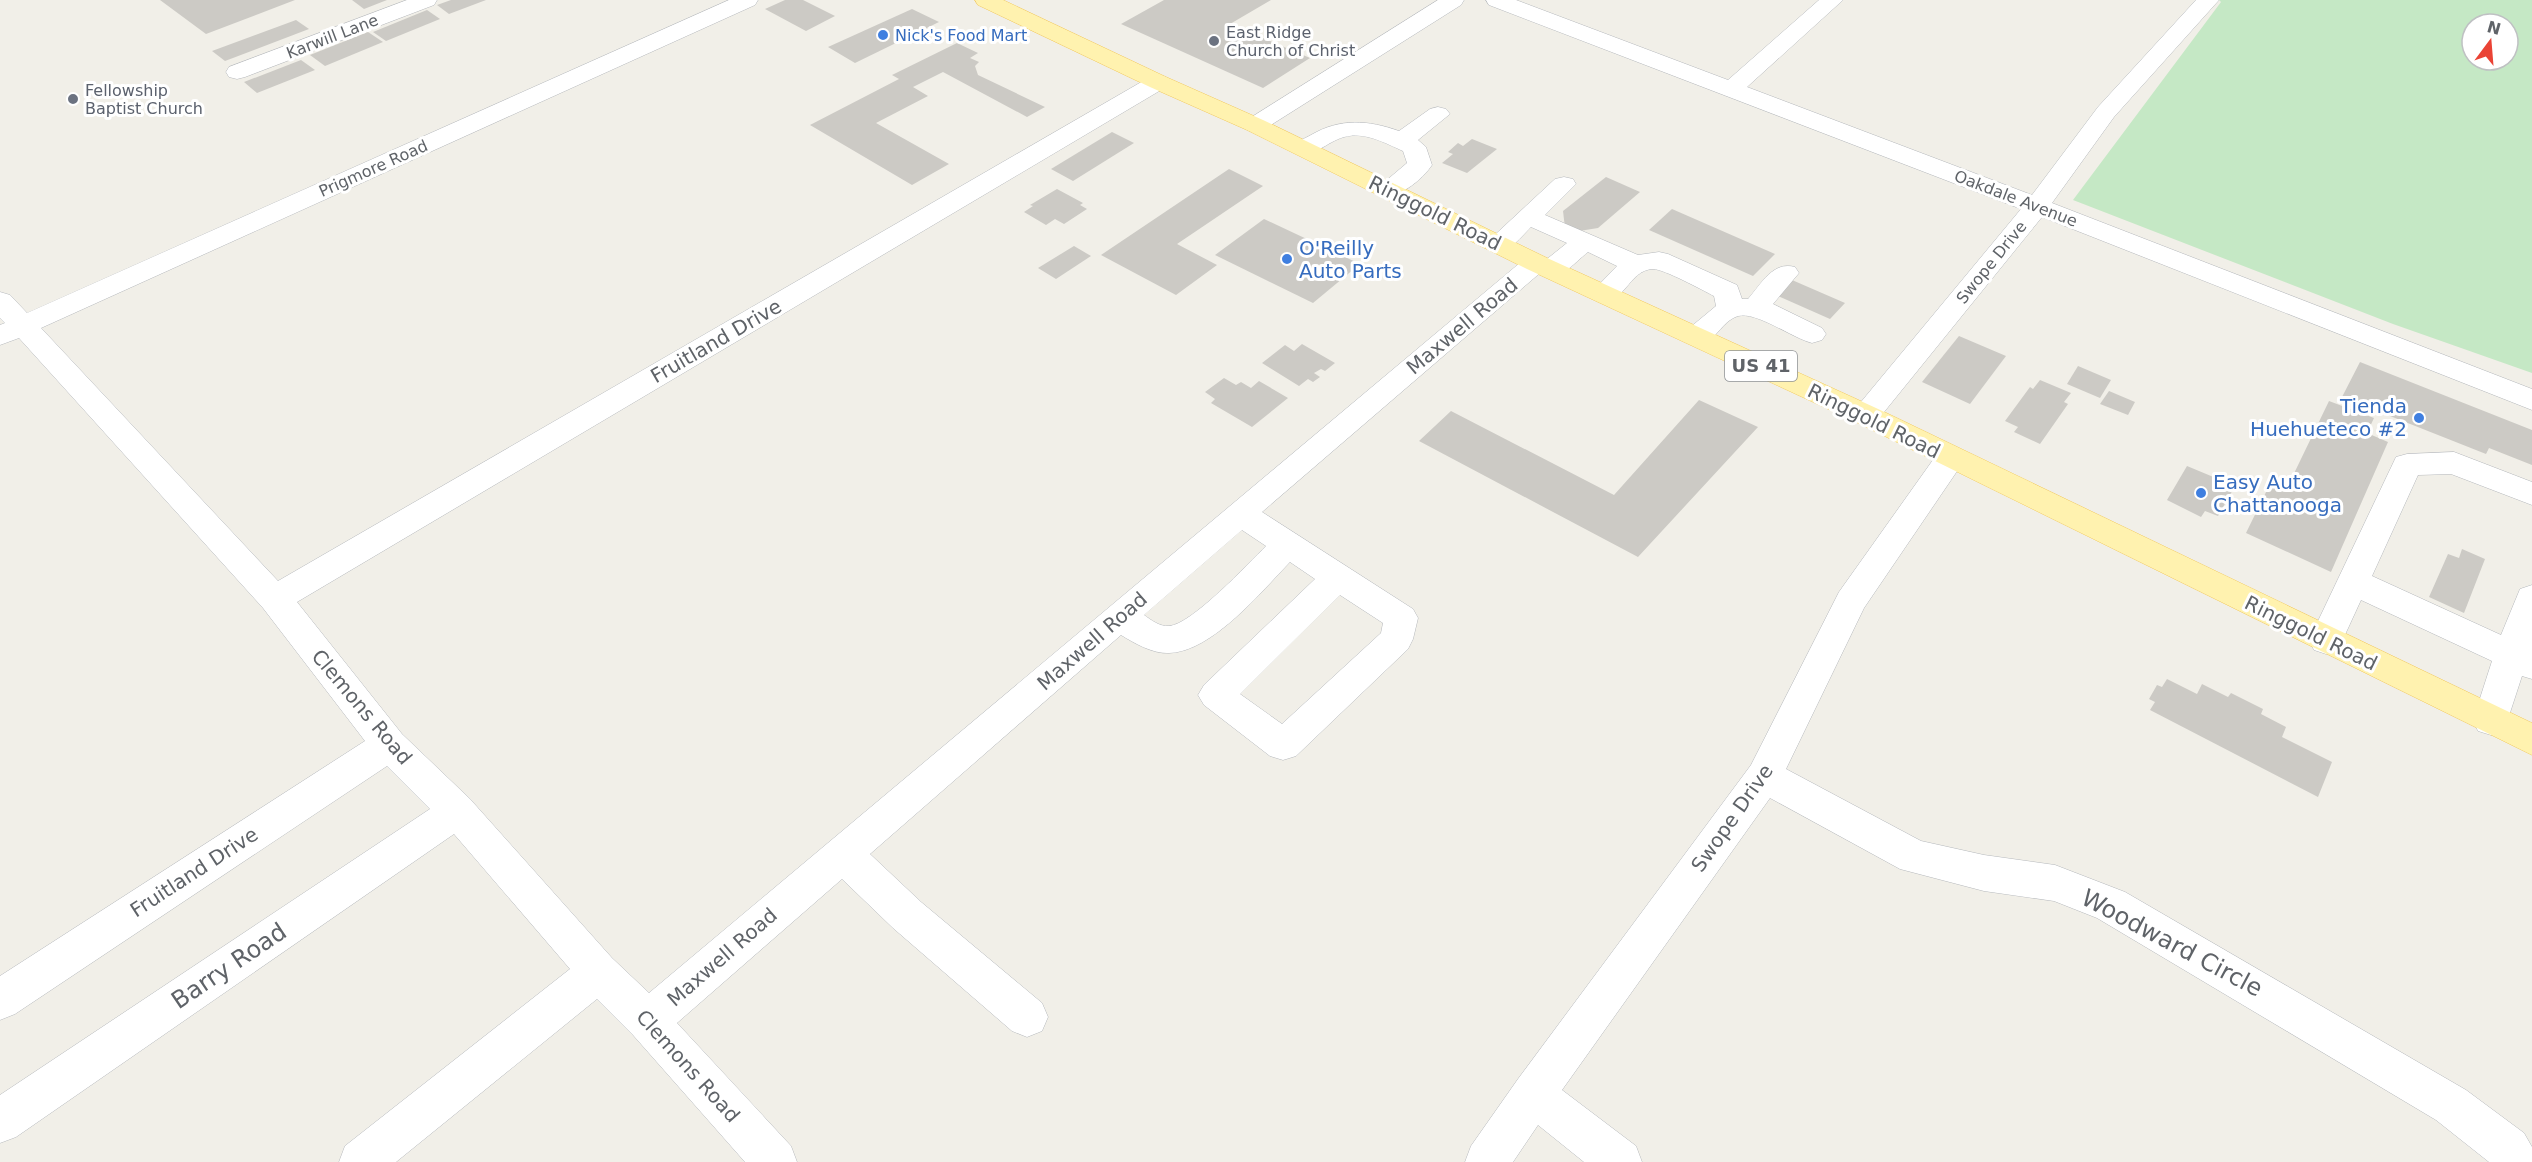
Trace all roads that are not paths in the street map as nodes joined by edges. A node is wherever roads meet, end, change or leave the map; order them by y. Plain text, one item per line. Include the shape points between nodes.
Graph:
1 (426, 0) edge
2 (747, 0) edge
3 (986, 0) edge
4 (1454, 0) edge
5 (1497, 0) edge
6 (1832, 0) edge
7 (2208, 0) edge
8 (237, 72) dead end
9 (1158, 82) junction
10 (1730, 90) junction
11 (1438, 114) dead end
12 (1255, 124) junction
13 (1401, 141) junction
14 (1305, 148) junction
15 (1564, 184) dead end
16 (1389, 190) junction
17 (2037, 206) junction
18 (1528, 217) junction
19 (1585, 241) junction
20 (1498, 244) junction
21 (1635, 264) junction
22 (1544, 266) junction
23 (1786, 273) dead end
24 (1604, 294) junction
25 (1743, 308) junction
26 (7, 321) edge
27 (1812, 334) dead end
28 (1697, 336) junction
29 (2532, 400) edge
30 (1866, 415) junction
31 (1950, 458) junction
32 (2532, 494) edge
33 (1240, 513) junction
34 (1287, 545) junction
35 (1338, 577) junction
36 (2353, 582) junction
37 (2532, 598) edge
38 (275, 599) junction
39 (1120, 618) junction
40 (2326, 640) junction
41 (2522, 660) edge
42 (2491, 720) junction
43 (2532, 740) edge
44 (389, 745) junction
45 (1764, 776) junction
46 (457, 811) junction
47 (843, 854) junction
48 (598, 972) junction
49 (0, 1000) edge
50 (1027, 1017) dead end
51 (648, 1021) junction
52 (1533, 1094) junction
53 (0, 1121) edge
54 (361, 1162) edge
55 (775, 1162) edge
56 (1487, 1162) edge
57 (1620, 1162) edge
58 (2516, 1162) edge

1 - 8 street, Karwill Lane
2 - 26 street, Prigmore Road
3 - 9 main road, Ringgold Road / US 41
4 - 12 street
5 - 10 street, Oakdale Avenue
6 - 10 street
7 - 17 street, Swope Drive via 2106,112
9 - 12 main road, Ringgold Road / US 41
9 - 38 street, Fruitland Drive
10 - 17 street, Oakdale Avenue
11 - 13 street
12 - 14 main road, Ringgold Road / US 41
13 - 14 street via 1380,131 1341,130
13 - 16 street via 1414,147 1420,165
14 - 16 main road, Ringgold Road / US 41
15 - 18 street
16 - 20 main road, Ringgold Road / US 41
17 - 29 street, Oakdale Avenue
17 - 30 street, Swope Drive
18 - 19 street
18 - 20 street
19 - 21 street
19 - 22 street, Maxwell Road
20 - 22 main road, Ringgold Road / US 41
21 - 24 street
21 - 25 street via 1659,260 1727,291
22 - 24 main road, Ringgold Road / US 41
22 - 33 street, Maxwell Road
23 - 25 street
24 - 28 main road, Ringgold Road / US 41
25 - 27 street
25 - 28 street
26 - 38 street, Clemons Road
28 - 30 main road, Ringgold Road / US 41
30 - 31 main road, Ringgold Road / US 41
31 - 40 main road, Ringgold Road / US 41
31 - 45 street, Swope Drive via 1851,601
32 - 36 street via 2454,463 2407,465
33 - 34 street
33 - 39 street, Maxwell Road
34 - 35 street
34 - 39 street via 1204,623 1182,638 1162,639
35 - 35 street via 1401,618 1396,639 1283,745 1216,695
36 - 40 street
36 - 41 street
37 - 41 street
38 - 44 street, Clemons Road
39 - 47 street, Maxwell Road
40 - 42 main road, Ringgold Road / US 41
41 - 42 street
42 - 43 main road, Ringgold Road / US 41
44 - 46 street, Clemons Road
44 - 49 street, Fruitland Drive
45 - 52 street, Swope Drive
45 - 58 street, Woodward Circle via 1914,857 1983,873 2055,883 2111,905 2451,1106 2508,1149
46 - 48 street, Clemons Road
46 - 53 street, Barry Road
47 - 50 street via 907,915
47 - 51 street, Maxwell Road
48 - 51 street, Clemons Road
48 - 54 street
51 - 55 street, Clemons Road
52 - 56 street, Swope Drive
52 - 57 street

